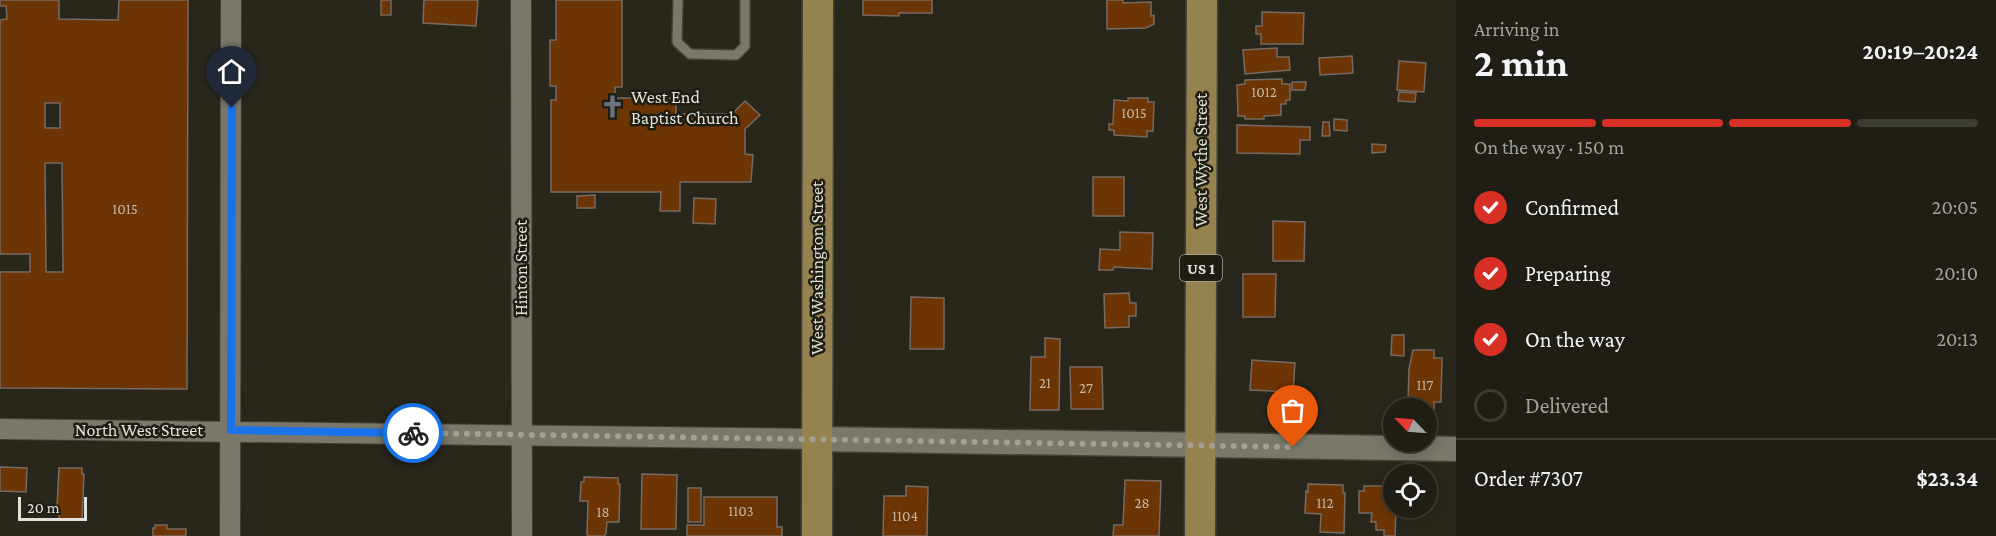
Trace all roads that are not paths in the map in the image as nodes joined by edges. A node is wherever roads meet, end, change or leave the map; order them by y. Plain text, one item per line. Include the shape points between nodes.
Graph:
1 (231, 0) edge
2 (521, 0) edge
3 (678, 0) edge
4 (745, 0) edge
5 (818, 0) edge
6 (1202, 0) edge
7 (0, 429) edge
8 (231, 430) junction
9 (521, 435) junction
10 (817, 439) junction
11 (1200, 445) junction
12 (1456, 449) edge
13 (230, 536) edge
14 (522, 536) edge
15 (817, 536) edge
16 (1200, 536) edge

1 - 8 street
2 - 9 street, Hinton Street
3 - 4 lane via 677,42 690,54 736,55 745,46
5 - 10 main road, West Washington Street
6 - 11 main road, West Wythe Street / US 1
7 - 8 street, North West Street
8 - 9 street, North West Street
8 - 13 street
9 - 10 street, North West Street
9 - 14 street, Hinton Street
10 - 11 street
10 - 15 main road, West Washington Street
11 - 12 street
11 - 16 main road, West Wythe Street / US 1

